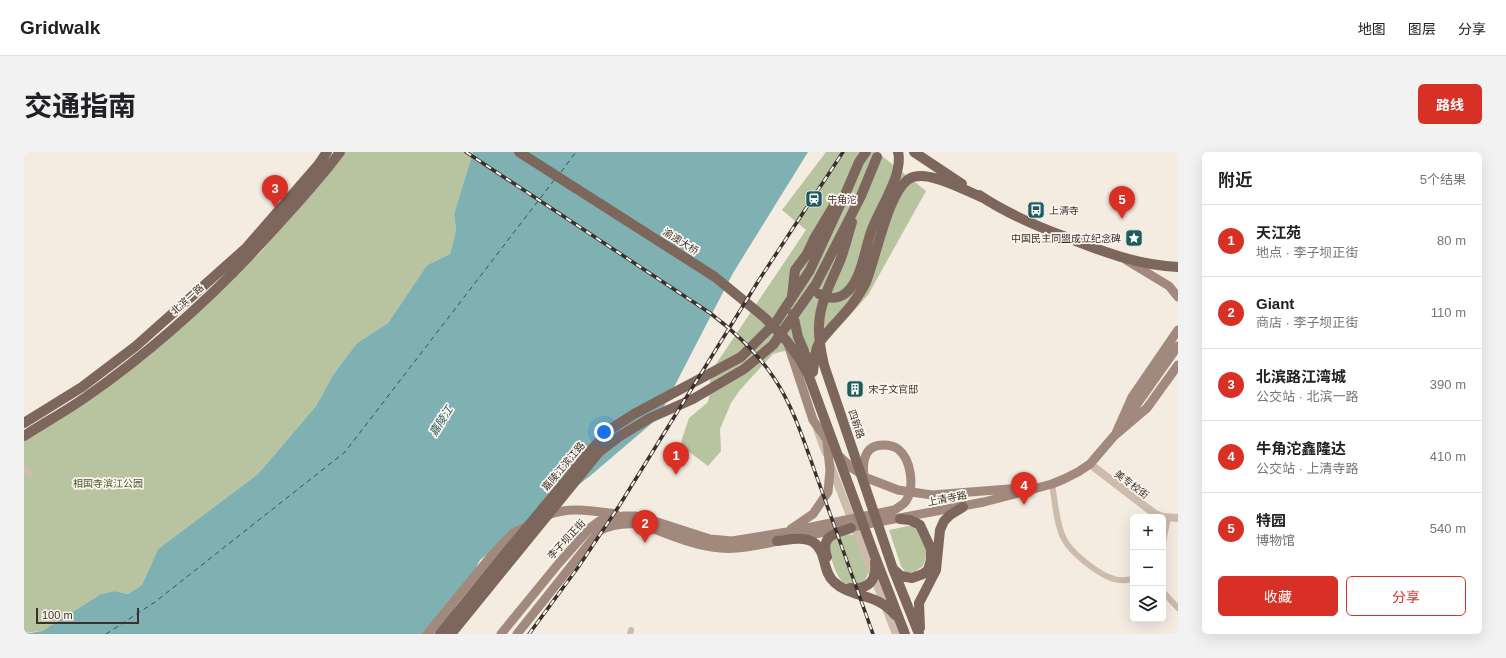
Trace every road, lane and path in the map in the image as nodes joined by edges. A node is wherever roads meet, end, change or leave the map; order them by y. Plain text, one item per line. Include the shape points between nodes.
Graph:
1 (327, 152) edge
2 (340, 152) edge
3 (519, 152) edge
4 (866, 152) edge
5 (898, 152) edge
6 (914, 152) edge
7 (926, 152) edge
8 (877, 157) dead end
9 (859, 162) junction
10 (861, 196) junction
11 (983, 198) junction
12 (807, 254) junction
13 (1121, 258) junction
14 (1178, 267) edge
15 (1178, 297) edge
16 (1178, 330) edge
17 (786, 340) junction
18 (1178, 346) edge
19 (810, 357) junction
20 (1178, 365) edge
21 (810, 373) junction
22 (818, 419) junction
23 (24, 423) edge
24 (24, 436) edge
25 (1114, 436) junction
26 (1090, 464) junction
27 (24, 466) edge
28 (31, 475) dead end
29 (1047, 485) junction
30 (866, 487) junction
31 (963, 507) junction
32 (1155, 514) edge
33 (635, 516) junction
34 (1166, 517) edge
35 (1178, 518) edge
36 (897, 519) junction
37 (848, 524) junction
38 (673, 532) junction
39 (787, 532) junction
40 (777, 541) junction
41 (874, 554) junction
42 (893, 569) junction
43 (1130, 579) edge
44 (1166, 595) edge
45 (1178, 608) edge
46 (901, 624) junction
47 (427, 634) edge
48 (440, 634) edge
49 (451, 634) edge
50 (502, 634) edge
51 (517, 634) edge
52 (896, 634) edge
53 (906, 634) edge
54 (920, 634) edge

1 - 23 main road, 北滨一路 via 246,248 222,270 136,346 82,387
2 - 24 main road, 北滨一路 via 275,229 227,280 146,352 85,397
3 - 17 main road, 渝澳大桥 via 715,277 765,318
4 - 9 main road
5 - 12 main road via 896,176 872,230 856,278 848,291 839,297 828,298 816,292 808,284 803,270
6 - 11 main road
7 - 11 main road
8 - 10 main road
9 - 12 main road
9 - 48 main road, 嘉陵江滨江路 via 810,270 776,322 741,357 634,414 612,429 494,566
10 - 30 main road, 四新路 via 841,259 821,307 819,334 824,364
10 - 49 main road, 嘉陵江滨江路 via 816,284 773,345 744,369 694,399 650,418 599,452
11 - 13 main road via 1040,227
11 - 19 main road via 938,178 918,176 910,178 902,185 893,200 866,282
12 - 19 main road via 795,270 792,310 798,337
13 - 14 main road
13 - 15 main road via 1169,286
16 - 25 main road via 1132,397
17 - 21 main road, 渝澳大桥
17 - 22 main road
18 - 25 main road
19 - 21 main road
20 - 25 main road, 上清寺路 via 1147,408
21 - 22 main road
22 - 29 main road via 836,453 852,468 882,485 898,490 932,495
22 - 39 main road via 830,470 828,492 813,514
22 - 41 main road
22 - 52 street
25 - 26 main road, 上清寺路
26 - 29 main road, 上清寺路
26 - 32 street, 美专校街
27 - 28 street
29 - 31 main road, 上清寺路
29 - 43 street via 1068,546 1102,573 1115,579
30 - 37 main road, 上清寺路 via 863,464 868,450 882,445 897,448 906,459 909,468 910,489 906,501 894,510
30 - 42 main road, 四新路
31 - 36 main road, 上清寺路
31 - 54 main road via 950,514 940,530 936,570 919,603
33 - 38 main road, 李子坝正街 via 648,519
33 - 47 main road via 578,509 553,513 513,533
33 - 50 main road, 李子坝正街 via 601,520 590,528
34 - 35 street
36 - 37 main road, 上清寺路
36 - 42 main road via 910,520 920,525 930,549 931,560 928,570 912,578 901,576
37 - 39 main road, 上清寺路
37 - 40 main road, 上清寺路
37 - 41 main road via 827,538 825,543 834,579 845,586 864,587 874,578
38 - 39 main road, 上清寺路 via 710,539 741,540
38 - 40 main road, 上清寺路 via 707,546 719,548 743,548
38 - 51 main road, 李子坝正街 via 639,524 616,525 599,531
40 - 46 main road via 812,541 819,547 829,576 835,583 881,602
41 - 46 main road
42 - 54 main road, 四新路
44 - 45 street
46 - 53 main road

